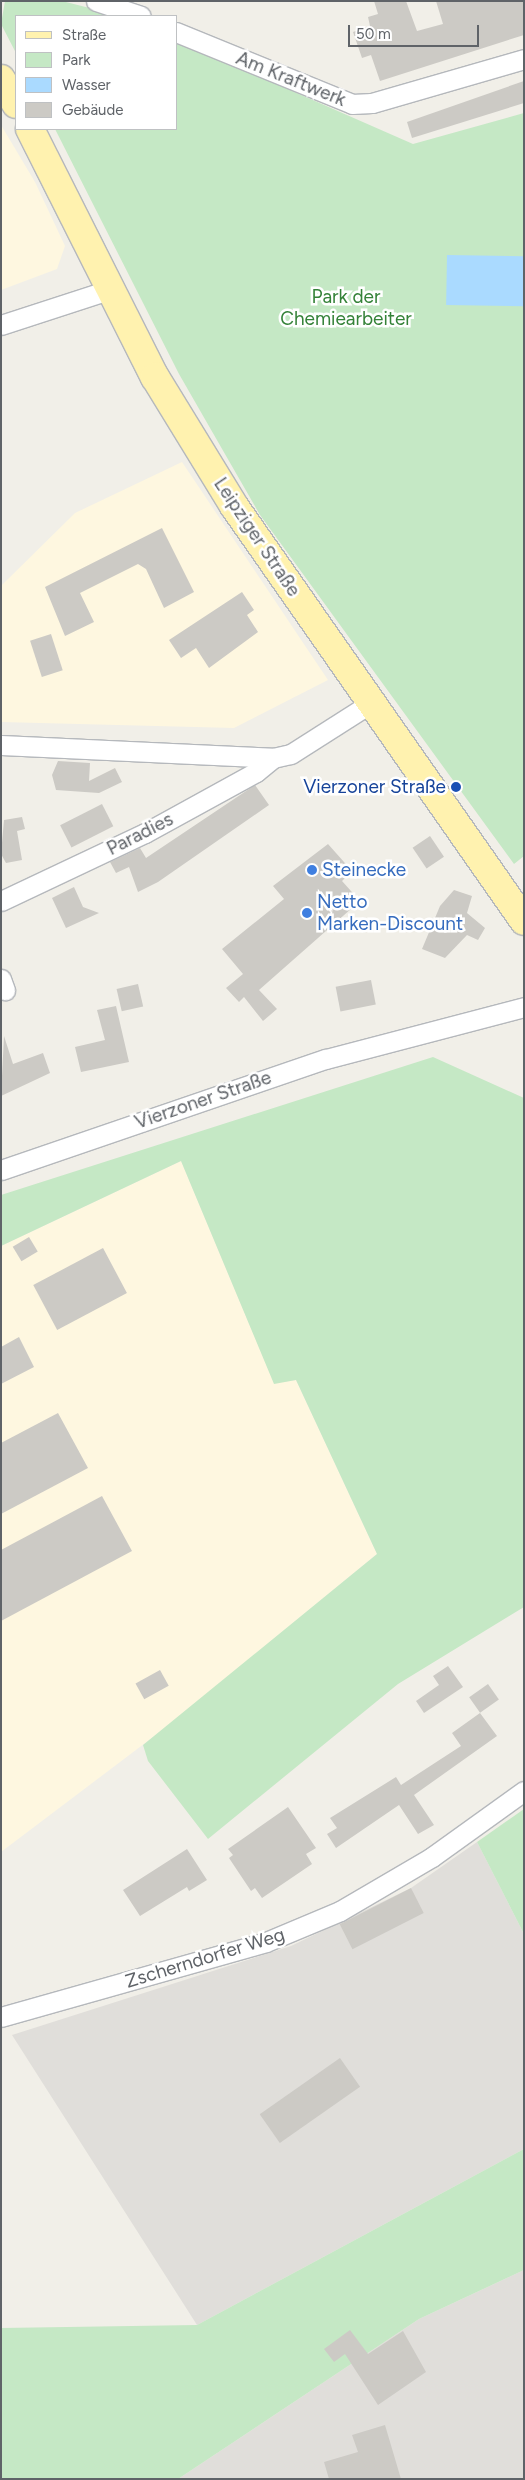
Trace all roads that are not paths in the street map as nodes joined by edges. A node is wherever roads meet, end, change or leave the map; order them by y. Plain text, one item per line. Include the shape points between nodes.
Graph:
1 (96, 1) edge
2 (138, 15) edge
3 (178, 33) edge
4 (524, 59) edge
5 (1, 79) edge
6 (15, 102) edge
7 (30, 130) edge
8 (109, 290) junction
9 (1, 324) edge
10 (371, 703) junction
11 (1, 745) edge
12 (273, 758) junction
13 (1, 901) edge
14 (524, 921) edge
15 (524, 1007) edge
16 (1, 1170) edge
17 (524, 1791) edge
18 (1, 2017) edge

1 - 2 street
3 - 4 street, Am Kraftwerk via 352,104 372,103
5 - 6 main road
7 - 8 main road, Leipziger Straße
8 - 9 street
8 - 10 main road, Leipziger Straße via 154,377 234,506
10 - 12 street, Paradies via 291,754
10 - 14 main road, Leipziger Straße
11 - 12 street, Paradies
12 - 13 street, Paradies via 256,772 145,833
15 - 16 street, Vierzoner Straße via 326,1059
17 - 18 street, Zscherndorfer Weg via 432,1857 331,1915 266,1942

